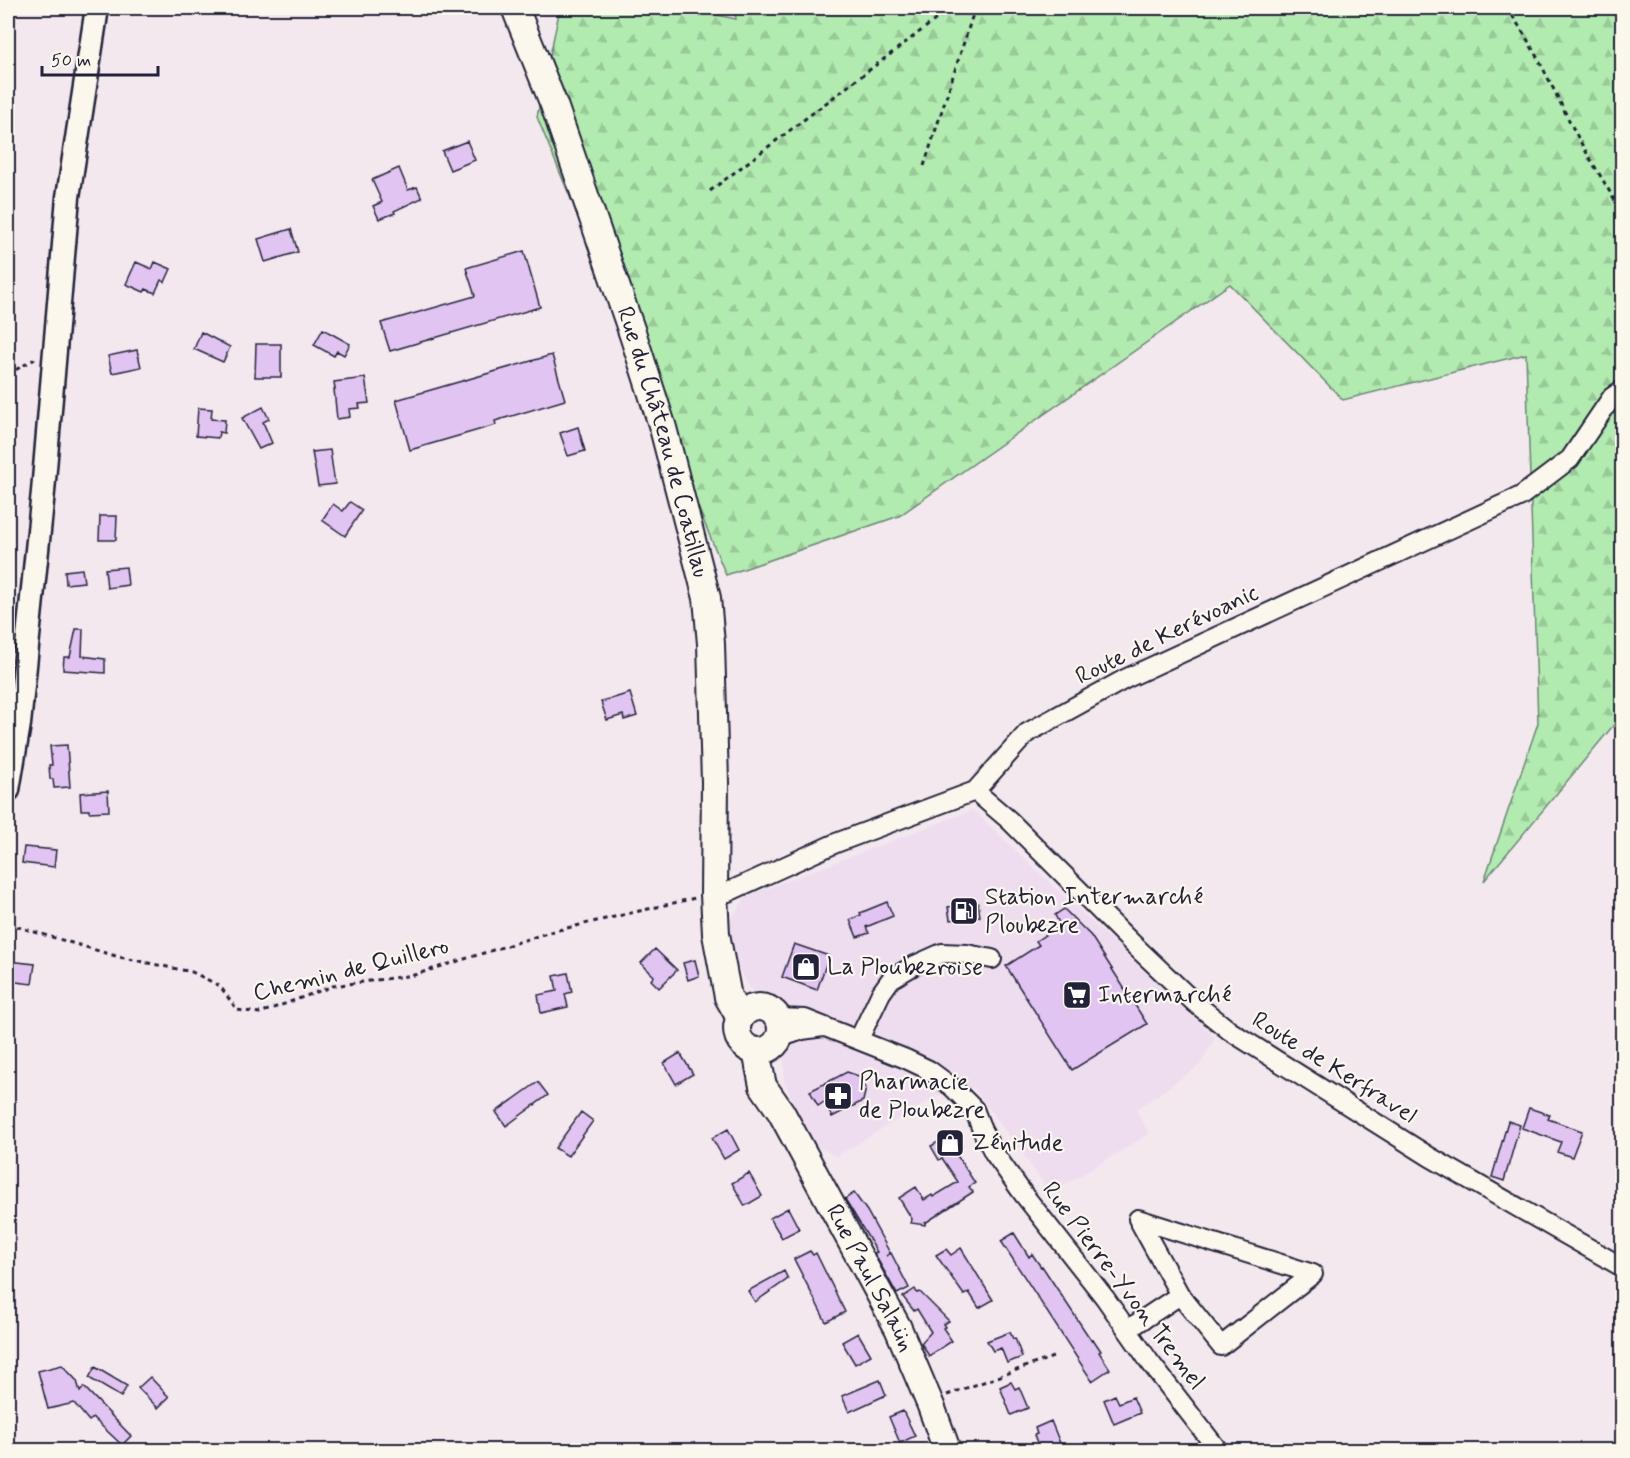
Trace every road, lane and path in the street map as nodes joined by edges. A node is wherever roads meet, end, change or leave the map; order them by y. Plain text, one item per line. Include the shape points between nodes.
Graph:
1 (97, 8) edge
2 (515, 8) edge
3 (951, 8) edge
4 (975, 8) edge
5 (1508, 8) edge
6 (924, 166) dead end
7 (710, 191) dead end
8 (1623, 215) edge
9 (55, 348) junction
10 (8, 374) edge
11 (1623, 390) edge
12 (8, 790) edge
13 (975, 792) junction
14 (714, 894) junction
15 (8, 924) edge
16 (992, 959) dead end
17 (763, 1030) junction
18 (859, 1039) junction
19 (1623, 1267) edge
20 (1180, 1295) junction
21 (1127, 1330) junction
22 (1053, 1357) dead end
23 (929, 1401) junction
24 (947, 1450) edge
25 (1218, 1450) edge

1 - 9 street via 68,197
2 - 14 main road, Rue du Château de Coatillau via 554,105 663,428 707,598 712,655
3 - 7 path
4 - 6 path
5 - 8 path
9 - 10 path
9 - 12 street via 20,712
11 - 13 street, Route de Kerévoanic via 1612,398 1570,459 1521,496 1125,679 1027,733
13 - 14 street, Route de Kerévoanic via 836,843 728,892
13 - 19 street, Route de Kerfravel via 1009,820 1195,1003 1230,1031 1430,1157
14 - 15 path, Chemin de Quillero via 550,932 414,975 333,986 260,1013 237,1010 219,986 192,972 119,957
14 - 17 main road via 723,973
16 - 18 street via 942,953 891,979
17 - 18 street, Rue Pierre-Yvon Tremel via 825,1027
17 - 23 main road, Rue Paul Salaün via 781,1112 898,1328
18 - 21 street, Rue Pierre-Yvon Tremel via 929,1070 974,1109 1007,1172
20 - 20 street via 1221,1346 1313,1274 1138,1219
20 - 21 street
21 - 25 street, Rue Pierre-Yvon Tremel
22 - 23 path
23 - 24 main road, Rue Paul Salaün

